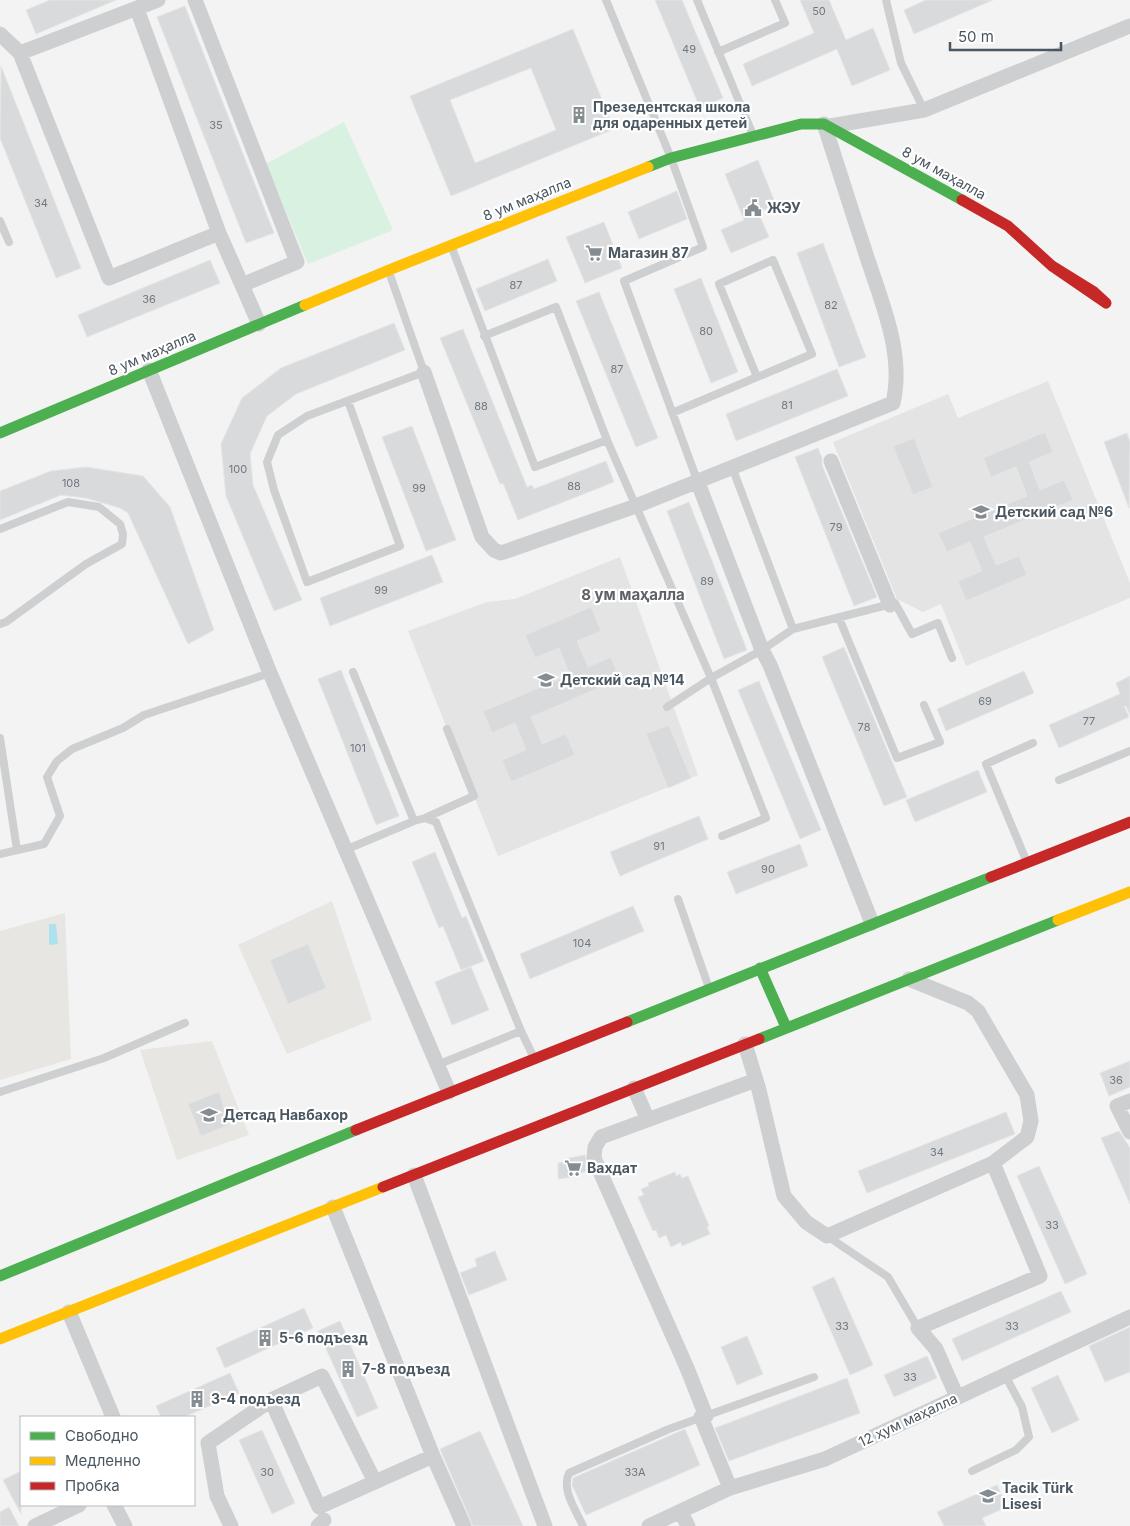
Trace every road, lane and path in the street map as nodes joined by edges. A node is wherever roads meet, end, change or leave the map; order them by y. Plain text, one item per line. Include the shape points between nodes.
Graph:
1 (158, 0) edge
2 (195, 0) edge
3 (606, 0) edge
4 (697, 0) edge
5 (775, 0) edge
6 (886, 0) edge
7 (137, 9) junction
8 (1130, 26) edge
9 (0, 34) edge
10 (20, 52) junction
11 (718, 52) junction
12 (924, 110) junction
13 (827, 125) junction
14 (754, 136) junction
15 (671, 158) junction
16 (0, 220) edge
17 (219, 234) junction
18 (9, 242) dead end
19 (451, 245) junction
20 (1052, 266) dead end
21 (389, 270) junction
22 (242, 285) junction
23 (259, 324) junction
24 (484, 336) junction
25 (149, 370) junction
26 (424, 372) junction
27 (348, 401) junction
28 (672, 413) junction
29 (0, 433) edge
30 (608, 440) junction
31 (831, 460) dead end
32 (732, 467) junction
33 (697, 480) junction
34 (636, 506) junction
35 (0, 529) edge
36 (890, 605) junction
37 (839, 618) junction
38 (0, 624) edge
39 (793, 629) junction
40 (762, 650) junction
41 (952, 658) dead end
42 (353, 672) dead end
43 (270, 673) junction
44 (711, 678) junction
45 (924, 705) dead end
46 (667, 707) dead end
47 (447, 729) dead end
48 (0, 738) edge
49 (1033, 743) dead end
50 (1130, 751) edge
51 (1059, 780) dead end
52 (424, 818) junction
53 (414, 821) junction
54 (1130, 822) edge
55 (722, 836) dead end
56 (17, 850) junction
57 (344, 850) junction
58 (0, 854) edge
59 (1027, 862) junction
60 (1130, 892) edge
61 (678, 899) dead end
62 (872, 924) junction
63 (760, 968) junction
64 (908, 979) junction
65 (709, 988) junction
66 (185, 1023) dead end
67 (786, 1027) junction
68 (521, 1031) junction
69 (745, 1044) junction
70 (535, 1058) junction
71 (437, 1065) junction
72 (756, 1080) junction
73 (634, 1088) junction
74 (0, 1092) edge
75 (449, 1092) junction
76 (1130, 1101) edge
77 (648, 1120) junction
78 (1130, 1132) edge
79 (993, 1163) junction
80 (414, 1175) junction
81 (333, 1207) junction
82 (827, 1236) junction
83 (0, 1276) edge
84 (69, 1312) junction
85 (1130, 1317) edge
86 (918, 1328) junction
87 (0, 1339) edge
88 (1005, 1375) junction
89 (814, 1377) dead end
90 (957, 1398) junction
91 (271, 1400) junction
92 (113, 1416) edge
93 (703, 1417) junction
94 (433, 1456) junction
95 (972, 1471) dead end
96 (375, 1482) junction
97 (730, 1488) junction
98 (77, 1506) edge
99 (114, 1506) edge
100 (681, 1512) junction
101 (35, 1526) edge
102 (124, 1526) edge
103 (231, 1526) edge
104 (464, 1526) edge
105 (545, 1526) edge
106 (583, 1526) edge
107 (649, 1526) edge
108 (688, 1526) edge

1 - 7 street
2 - 22 street via 297,262
3 - 15 lane
4 - 11 lane
5 - 11 lane via 785,23
6 - 12 lane via 901,63
7 - 10 street
7 - 17 street
8 - 12 street
9 - 10 street
10 - 17 street via 109,278
11 - 14 lane
12 - 13 street
13 - 14 street, 8 ум маҳалла via 801,124
13 - 20 street, 8 ум маҳалла via 1008,226
13 - 32 street via 888,326 897,364 893,403
14 - 15 street, 8 ум маҳалла
15 - 19 street, 8 ум маҳалла
15 - 28 lane via 703,247 624,281
16 - 18 lane
17 - 22 street
19 - 21 street, 8 ум маҳалла
19 - 24 lane
21 - 23 street, 8 ум маҳалла
21 - 26 lane
22 - 23 street
23 - 25 street, 8 ум маҳалла
24 - 30 lane via 535,466
24 - 30 lane via 556,307
25 - 29 street, 8 ум маҳалла
25 - 43 street
26 - 27 lane
26 - 34 street via 482,537 494,550 501,553
27 - 27 lane via 307,416 278,435 267,462 308,582 400,546
28 - 28 lane via 812,354 773,260 719,284 757,377
28 - 33 lane
30 - 34 lane
31 - 36 street
32 - 33 street
32 - 39 lane
33 - 34 street
33 - 40 street
34 - 44 lane
35 - 38 lane via 68,502 99,508 120,524 123,534 122,544 116,549 86,564
36 - 37 lane
36 - 41 lane via 895,603 912,634 938,623
37 - 39 lane
37 - 45 lane via 897,758 940,742
39 - 40 lane
40 - 44 lane
40 - 62 street
42 - 53 lane
43 - 56 lane via 144,715 123,728 72,749 58,761 48,777 60,816 44,844
43 - 57 street
44 - 46 lane
44 - 55 lane via 766,818
47 - 52 lane via 474,796
48 - 56 lane
49 - 59 lane via 986,764
50 - 51 lane
52 - 53 lane
52 - 68 lane via 436,822
53 - 57 lane
54 - 59 street
56 - 58 lane
57 - 71 street
59 - 62 street
60 - 64 street
61 - 65 lane
62 - 63 street
63 - 65 street
63 - 67 street
64 - 67 street
64 - 79 street via 968,1003 978,1011 1027,1095 1031,1121 1027,1136
65 - 70 street
66 - 74 lane via 104,1058
67 - 69 street
68 - 70 lane
68 - 71 lane
69 - 72 street
69 - 73 street
70 - 75 street
71 - 75 street
72 - 77 street
72 - 82 street via 784,1196 806,1222
73 - 77 street
73 - 80 street
75 - 83 street
76 - 78 street via 1117,1106
77 - 93 street via 601,1137 595,1146 594,1158 687,1368
79 - 82 street
79 - 86 street via 1040,1276
80 - 81 street
80 - 105 street
81 - 84 street
81 - 94 street
82 - 86 lane via 888,1276
84 - 87 street
84 - 92 street
85 - 88 street, 12 ҳум маҳалла
86 - 90 street via 936,1350
88 - 90 street, 12 ҳум маҳалла
88 - 95 lane via 1022,1406 1029,1437 1016,1450
89 - 93 lane
90 - 97 street, 12 ҳум маҳалла via 825,1458
91 - 96 street via 322,1376
91 - 96 street via 319,1507
91 - 103 street via 208,1443 217,1496
93 - 97 street
93 - 106 lane via 569,1473 566,1488
94 - 96 street
94 - 104 street
97 - 100 street, 12 ҳум маҳалла
98 - 101 street
99 - 102 street
100 - 107 street, 12 ҳум маҳалла
100 - 108 street

